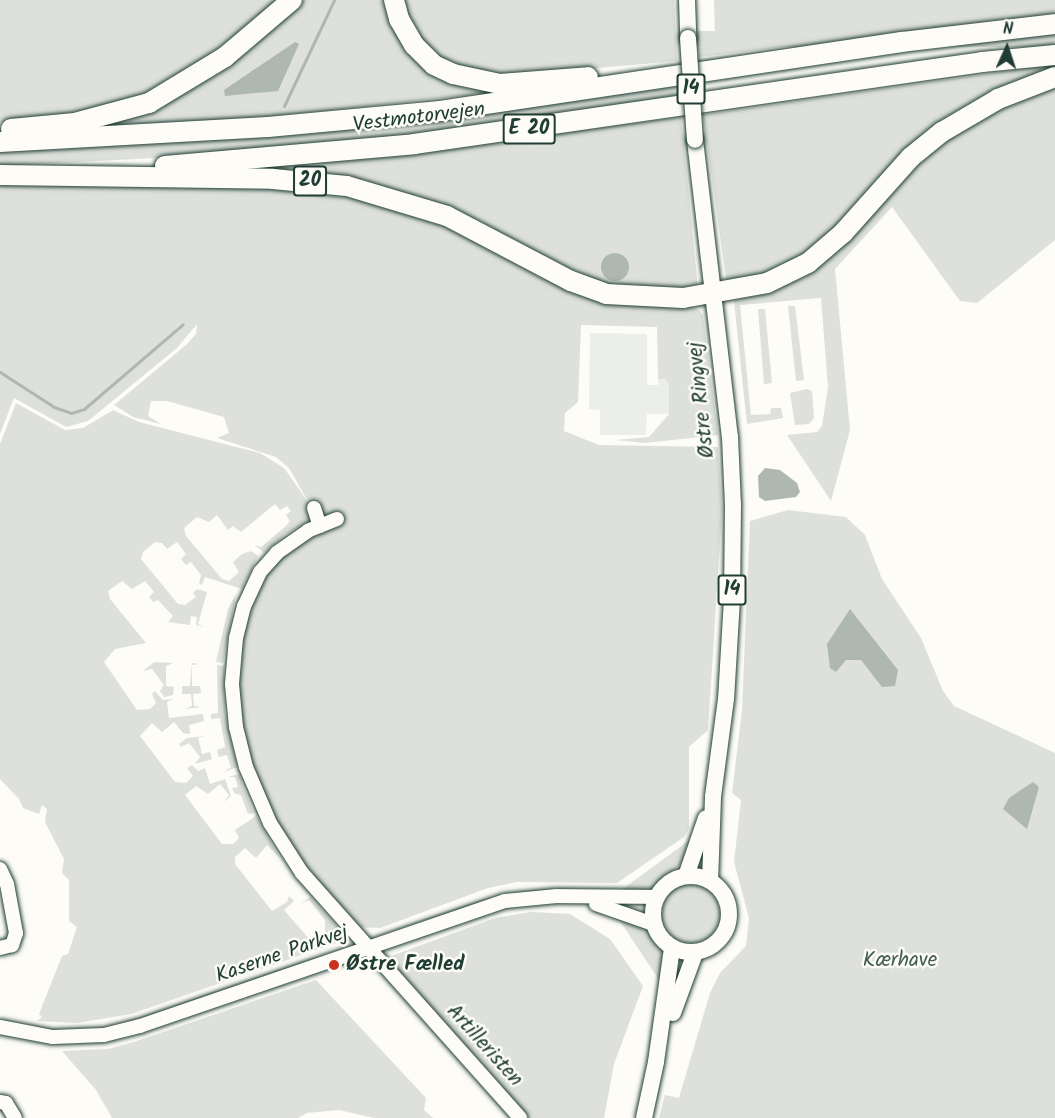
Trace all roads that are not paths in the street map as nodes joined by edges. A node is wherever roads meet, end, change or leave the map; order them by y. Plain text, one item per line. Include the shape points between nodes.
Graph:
1 (292, 0) edge
2 (394, 0) edge
3 (687, 0) edge
4 (1055, 24) edge
5 (1055, 55) edge
6 (812, 56) junction
7 (1055, 77) edge
8 (0, 129) edge
9 (0, 142) edge
10 (0, 174) edge
11 (714, 294) junction
12 (314, 508) dead end
13 (337, 519) dead end
14 (320, 526) junction
15 (713, 797) junction
16 (0, 869) edge
17 (686, 876) junction
18 (710, 881) junction
19 (656, 897) junction
20 (577, 898) junction
21 (654, 924) junction
22 (368, 947) junction
23 (0, 948) edge
24 (672, 948) junction
25 (695, 952) junction
26 (0, 1027) edge
27 (656, 1062) junction
28 (0, 1102) edge
29 (15, 1118) edge
30 (520, 1118) edge
31 (644, 1118) edge

1 - 8 highway via 225,57 149,103 75,123
2 - 6 highway via 406,34 423,55 444,71 479,82 529,83
3 - 11 main road, Østre Ringvej / 14, bridge via 695,140
4 - 6 highway, Vestmotorvejen / E 20
5 - 10 highway, Vestmotorvejen / E 20 via 982,62 414,144 219,162
6 - 9 highway, Vestmotorvejen / E 20 via 440,111 268,128
7 - 11 highway via 998,99 942,132 903,165 843,232 808,263 767,283
10 - 11 highway, 20 via 273,179 347,186 395,197 447,216 571,281 606,294 651,299
11 - 15 main road, Østre Ringvej / 14 via 731,454 733,552 726,699
12 - 14 street
13 - 14 street, Artilleristen
14 - 22 street, Artilleristen via 277,553 253,586 234,651 234,716 249,777 274,832 302,873
15 - 17 main road, Østre Ringvej / 14
15 - 18 main road, Østre Ringvej / 14
16 - 23 street via 7,884 16,936 12,945
17 - 18 main road
17 - 19 main road via 669,883
18 - 25 main road via 725,897 728,925 712,946
19 - 20 street, Kaserne Parkvej
19 - 21 main road
20 - 21 street, Kaserne Parkvej via 644,917
20 - 22 street, Kaserne Parkvej via 505,901
21 - 24 main road
22 - 26 street, Kaserne Parkvej via 122,1032 53,1037
22 - 30 street, Artilleristen
24 - 25 main road
24 - 27 main road
25 - 27 main road
27 - 31 main road
28 - 29 street via 6,1103

